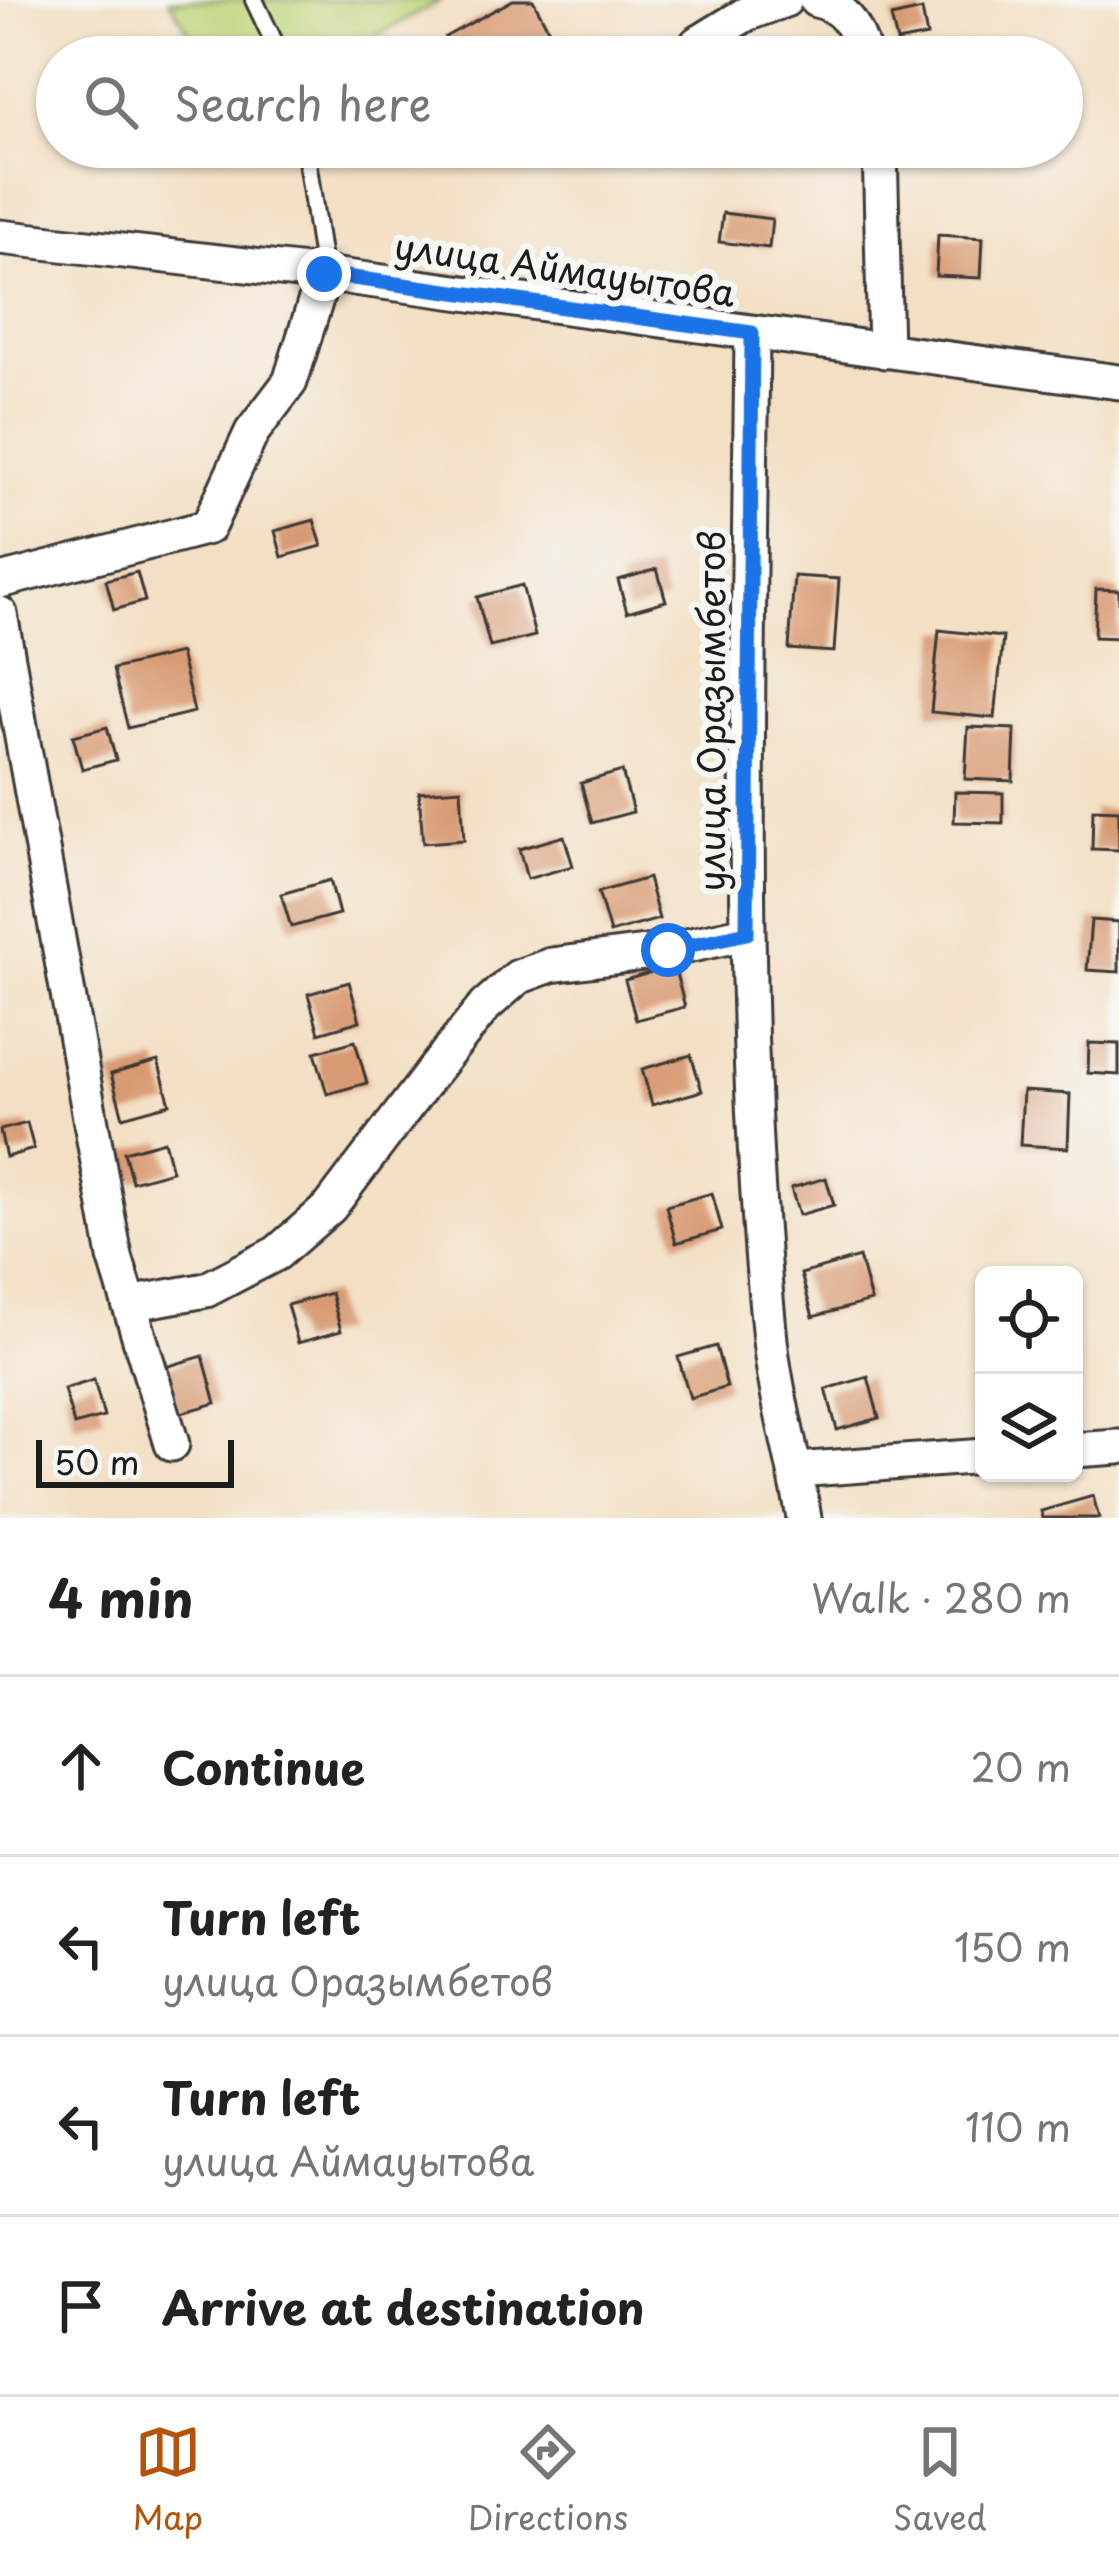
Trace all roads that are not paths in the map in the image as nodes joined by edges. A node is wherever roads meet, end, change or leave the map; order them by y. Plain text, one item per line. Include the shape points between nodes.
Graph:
1 (254, 0) edge
2 (785, 0) edge
3 (816, 0) edge
4 (271, 36) edge
5 (710, 36) edge
6 (859, 36) edge
7 (307, 168) edge
8 (881, 168) edge
9 (0, 237) edge
10 (324, 274) junction
11 (752, 333) junction
12 (885, 351) junction
13 (1119, 382) edge
14 (0, 581) edge
15 (0, 614) edge
16 (747, 933) junction
17 (129, 1304) junction
18 (172, 1444) dead end
19 (1119, 1447) edge
20 (1083, 1449) edge
21 (975, 1457) edge
22 (796, 1470) junction
23 (804, 1518) edge

1 - 4 lane
2 - 5 street
3 - 6 street via 835,4
7 - 10 lane
8 - 12 street
9 - 10 street, улица Аймауытова
10 - 11 street, улица Аймауытова
10 - 14 street via 290,382 252,432 208,527
11 - 12 street, улица Аймауытова
11 - 16 street, улица Оразымбетов
12 - 13 street, улица Аймауытова
15 - 17 street
16 - 17 street via 518,977 485,1006 330,1208 277,1253 206,1290
16 - 22 street, улица Оразымбетов via 771,1347
17 - 18 street
19 - 20 street
21 - 22 street
22 - 23 street, улица Оразымбетов

